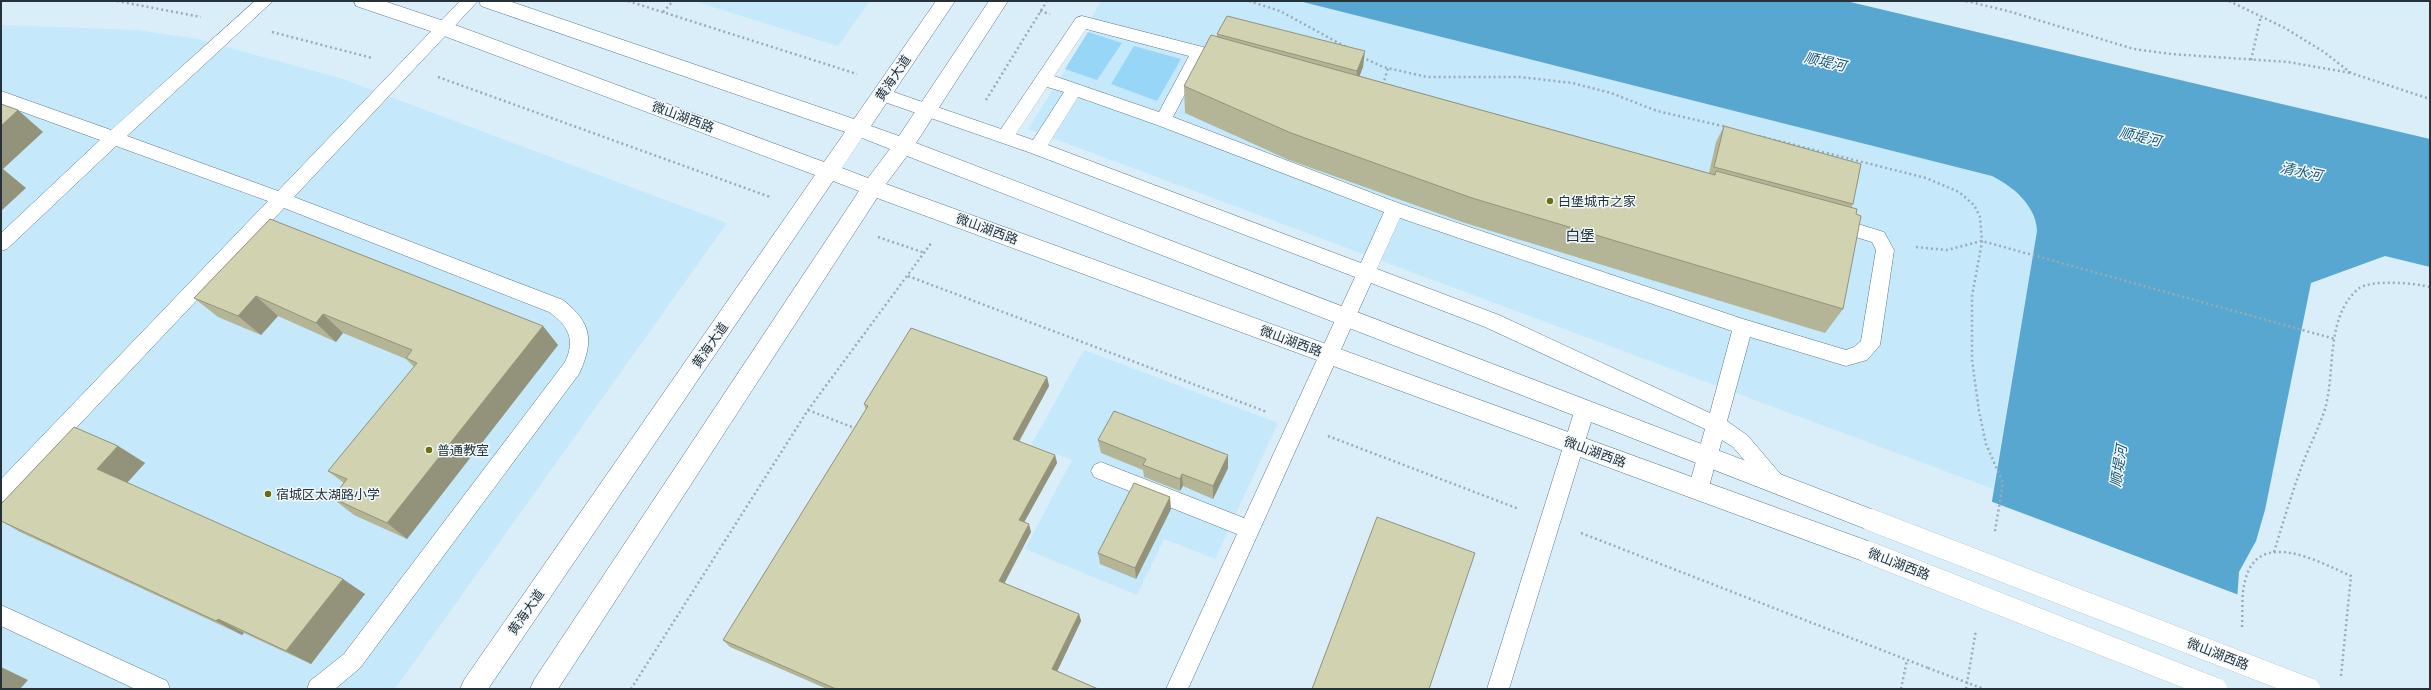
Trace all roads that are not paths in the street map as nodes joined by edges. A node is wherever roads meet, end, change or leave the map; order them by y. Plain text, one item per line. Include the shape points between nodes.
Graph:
1 (265, 1) edge
2 (363, 1) edge
3 (470, 1) edge
4 (488, 1) edge
5 (946, 1) edge
6 (999, 1) edge
7 (443, 28) junction
8 (1199, 52) junction
9 (1244, 64) edge
10 (1044, 79) junction
11 (886, 89) junction
12 (1075, 89) junction
13 (1, 97) edge
14 (928, 109) junction
15 (1163, 120) junction
16 (859, 129) junction
17 (1009, 130) junction
18 (113, 138) junction
19 (903, 146) junction
20 (1037, 148) junction
21 (830, 172) junction
22 (872, 188) junction
23 (281, 199) junction
24 (1395, 209) junction
25 (1822, 221) edge
26 (1, 244) edge
27 (1366, 272) junction
28 (1345, 317) junction
29 (1743, 327) junction
30 (1327, 355) junction
31 (1585, 409) junction
32 (1716, 425) junction
33 (1574, 444) junction
34 (1708, 457) junction
35 (1101, 471) dead end
36 (1776, 483) junction
37 (1698, 490) junction
38 (1, 492) edge
39 (1249, 529) junction
40 (1, 615) edge
41 (159, 689) edge
42 (318, 689) edge
43 (473, 689) edge
44 (543, 689) edge
45 (1177, 689) edge
46 (1498, 689) edge
47 (2216, 689) edge
48 (2309, 689) edge

1 - 18 lane
2 - 7 street, 微山湖西路
3 - 7 lane
4 - 16 street, 微山湖西路
5 - 11 street, 黄海大道
6 - 14 street
7 - 21 street, 微山湖西路
7 - 23 lane
8 - 9 lane
8 - 10 lane via 1082,22
8 - 15 lane
10 - 12 lane
10 - 17 lane
11 - 14 lane
11 - 16 street, 黄海大道
12 - 15 lane
12 - 20 lane
13 - 18 lane
14 - 17 lane
14 - 19 street
15 - 24 lane
16 - 19 street, 微山湖西路
16 - 21 street, 黄海大道
17 - 20 lane
18 - 23 lane
18 - 26 lane
19 - 22 street
19 - 28 street, 微山湖西路
20 - 27 lane
21 - 22 street, 微山湖西路
21 - 43 street, 黄海大道
22 - 30 street, 微山湖西路
22 - 44 street
23 - 38 lane
23 - 42 lane via 556,306 570,315 578,328 581,346 572,368 352,661
24 - 27 lane
24 - 29 lane
25 - 29 lane via 1868,233 1883,243 1885,250 1870,345 1860,354 1846,358 1837,357
27 - 28 lane
27 - 32 lane via 1492,321
28 - 30 lane
28 - 31 street, 微山湖西路
29 - 32 lane
30 - 33 street, 微山湖西路
30 - 39 lane
31 - 33 lane
31 - 34 street, 微山湖西路
32 - 34 lane
32 - 36 lane via 1740,441
33 - 37 street, 微山湖西路
33 - 46 lane
34 - 36 street, 微山湖西路
34 - 37 lane
35 - 39 lane
36 - 48 street, 微山湖西路, bridge
37 - 47 street, 微山湖西路, bridge via 1868,552
39 - 45 lane
40 - 41 lane

